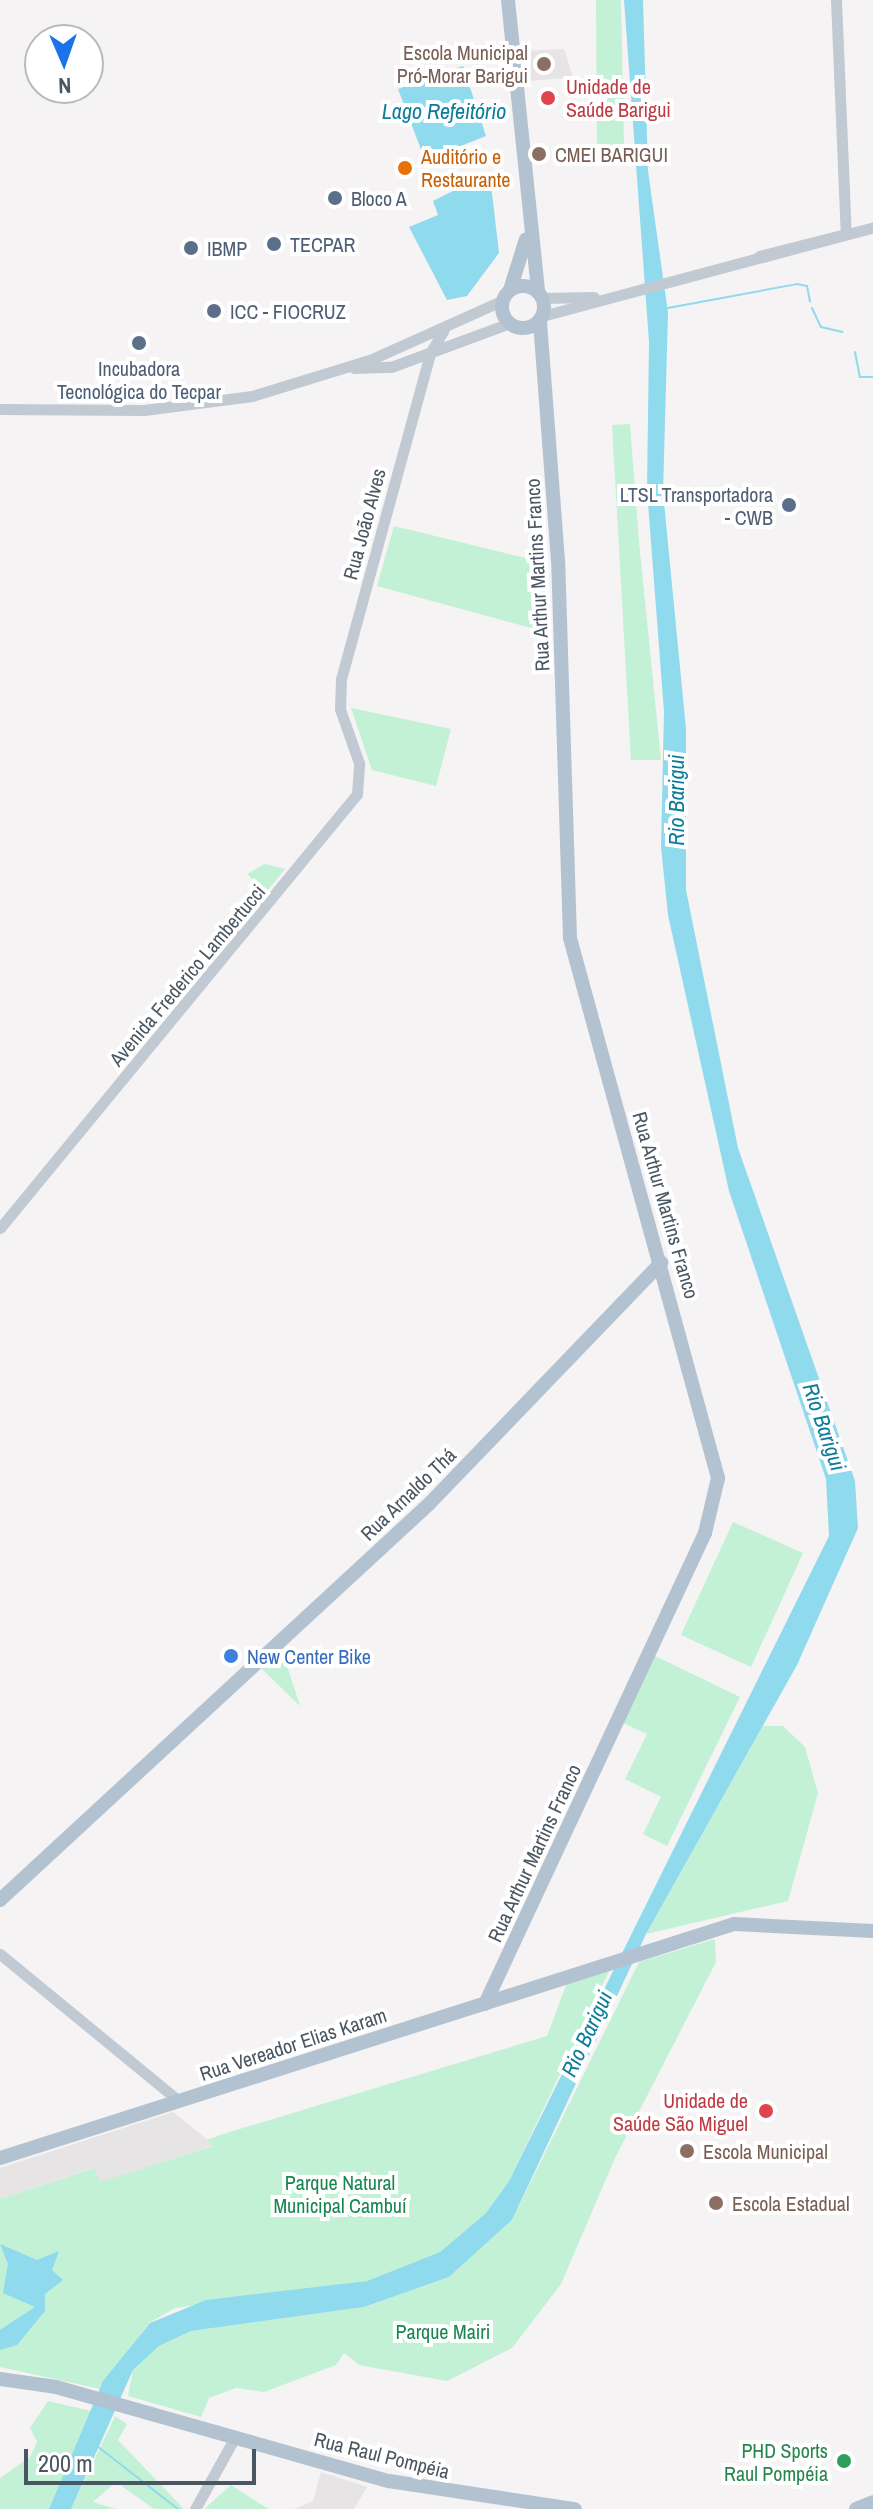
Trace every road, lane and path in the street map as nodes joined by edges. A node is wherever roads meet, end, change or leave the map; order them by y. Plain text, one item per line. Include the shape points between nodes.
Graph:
1 (508, 0) edge
2 (836, 0) edge
3 (528, 222) junction
4 (873, 227) edge
5 (846, 234) junction
6 (506, 295) junction
7 (540, 295) junction
8 (615, 296) junction
9 (541, 318) junction
10 (513, 325) junction
11 (443, 331) junction
12 (430, 353) junction
13 (349, 368) junction
14 (541, 369) junction
15 (0, 409) edge
16 (347, 731) joint
17 (0, 1228) edge
18 (661, 1263) junction
19 (0, 1900) edge
20 (873, 1931) edge
21 (0, 1954) edge
22 (501, 1970) junction
23 (521, 1992) junction
24 (485, 2004) junction
25 (179, 2101) junction
26 (0, 2158) edge
27 (0, 2379) edge
28 (235, 2437) junction
29 (873, 2502) edge
30 (195, 2509) edge
31 (575, 2509) edge
32 (856, 2509) edge

1 - 3 main road
2 - 5 street
3 - 6 main road
3 - 7 main road
4 - 5 street
5 - 8 street
6 - 7 main road
6 - 10 main road, Rua Arthur Martins Franco
6 - 11 street
7 - 8 street
7 - 9 main road, Rua Arthur Martins Franco
8 - 9 street
9 - 10 main road
9 - 14 main road, Rua Arthur Martins Franco
10 - 12 street
10 - 14 main road, Rua Arthur Martins Franco
11 - 12 street, Rua João Alves
11 - 13 street
12 - 13 street via 391,367
12 - 16 street, Rua João Alves via 341,679
13 - 15 street via 197,406
14 - 18 main road, Rua Arthur Martins Franco via 560,598 567,923
16 - 17 street, Avenida Frederico Lambertucci via 360,772 348,810
18 - 19 main road, Rua Arnaldo Thá via 429,1504
18 - 22 main road, Rua Arthur Martins Franco via 716,1455 714,1507
20 - 23 main road, Rua Vereador Elias Karam via 755,1920
21 - 25 street
22 - 23 main road via 505,1984
22 - 24 main road, Rua Arthur Martins Franco
23 - 24 main road, Rua Vereador Elias Karam
24 - 25 main road, Rua Vereador Elias Karam
25 - 26 main road, Rua Vereador Elias Karam
27 - 28 main road, Rua Raul Pompéia via 76,2392
28 - 30 street
28 - 31 main road, Rua Raul Pompéia via 389,2481
29 - 32 main road

